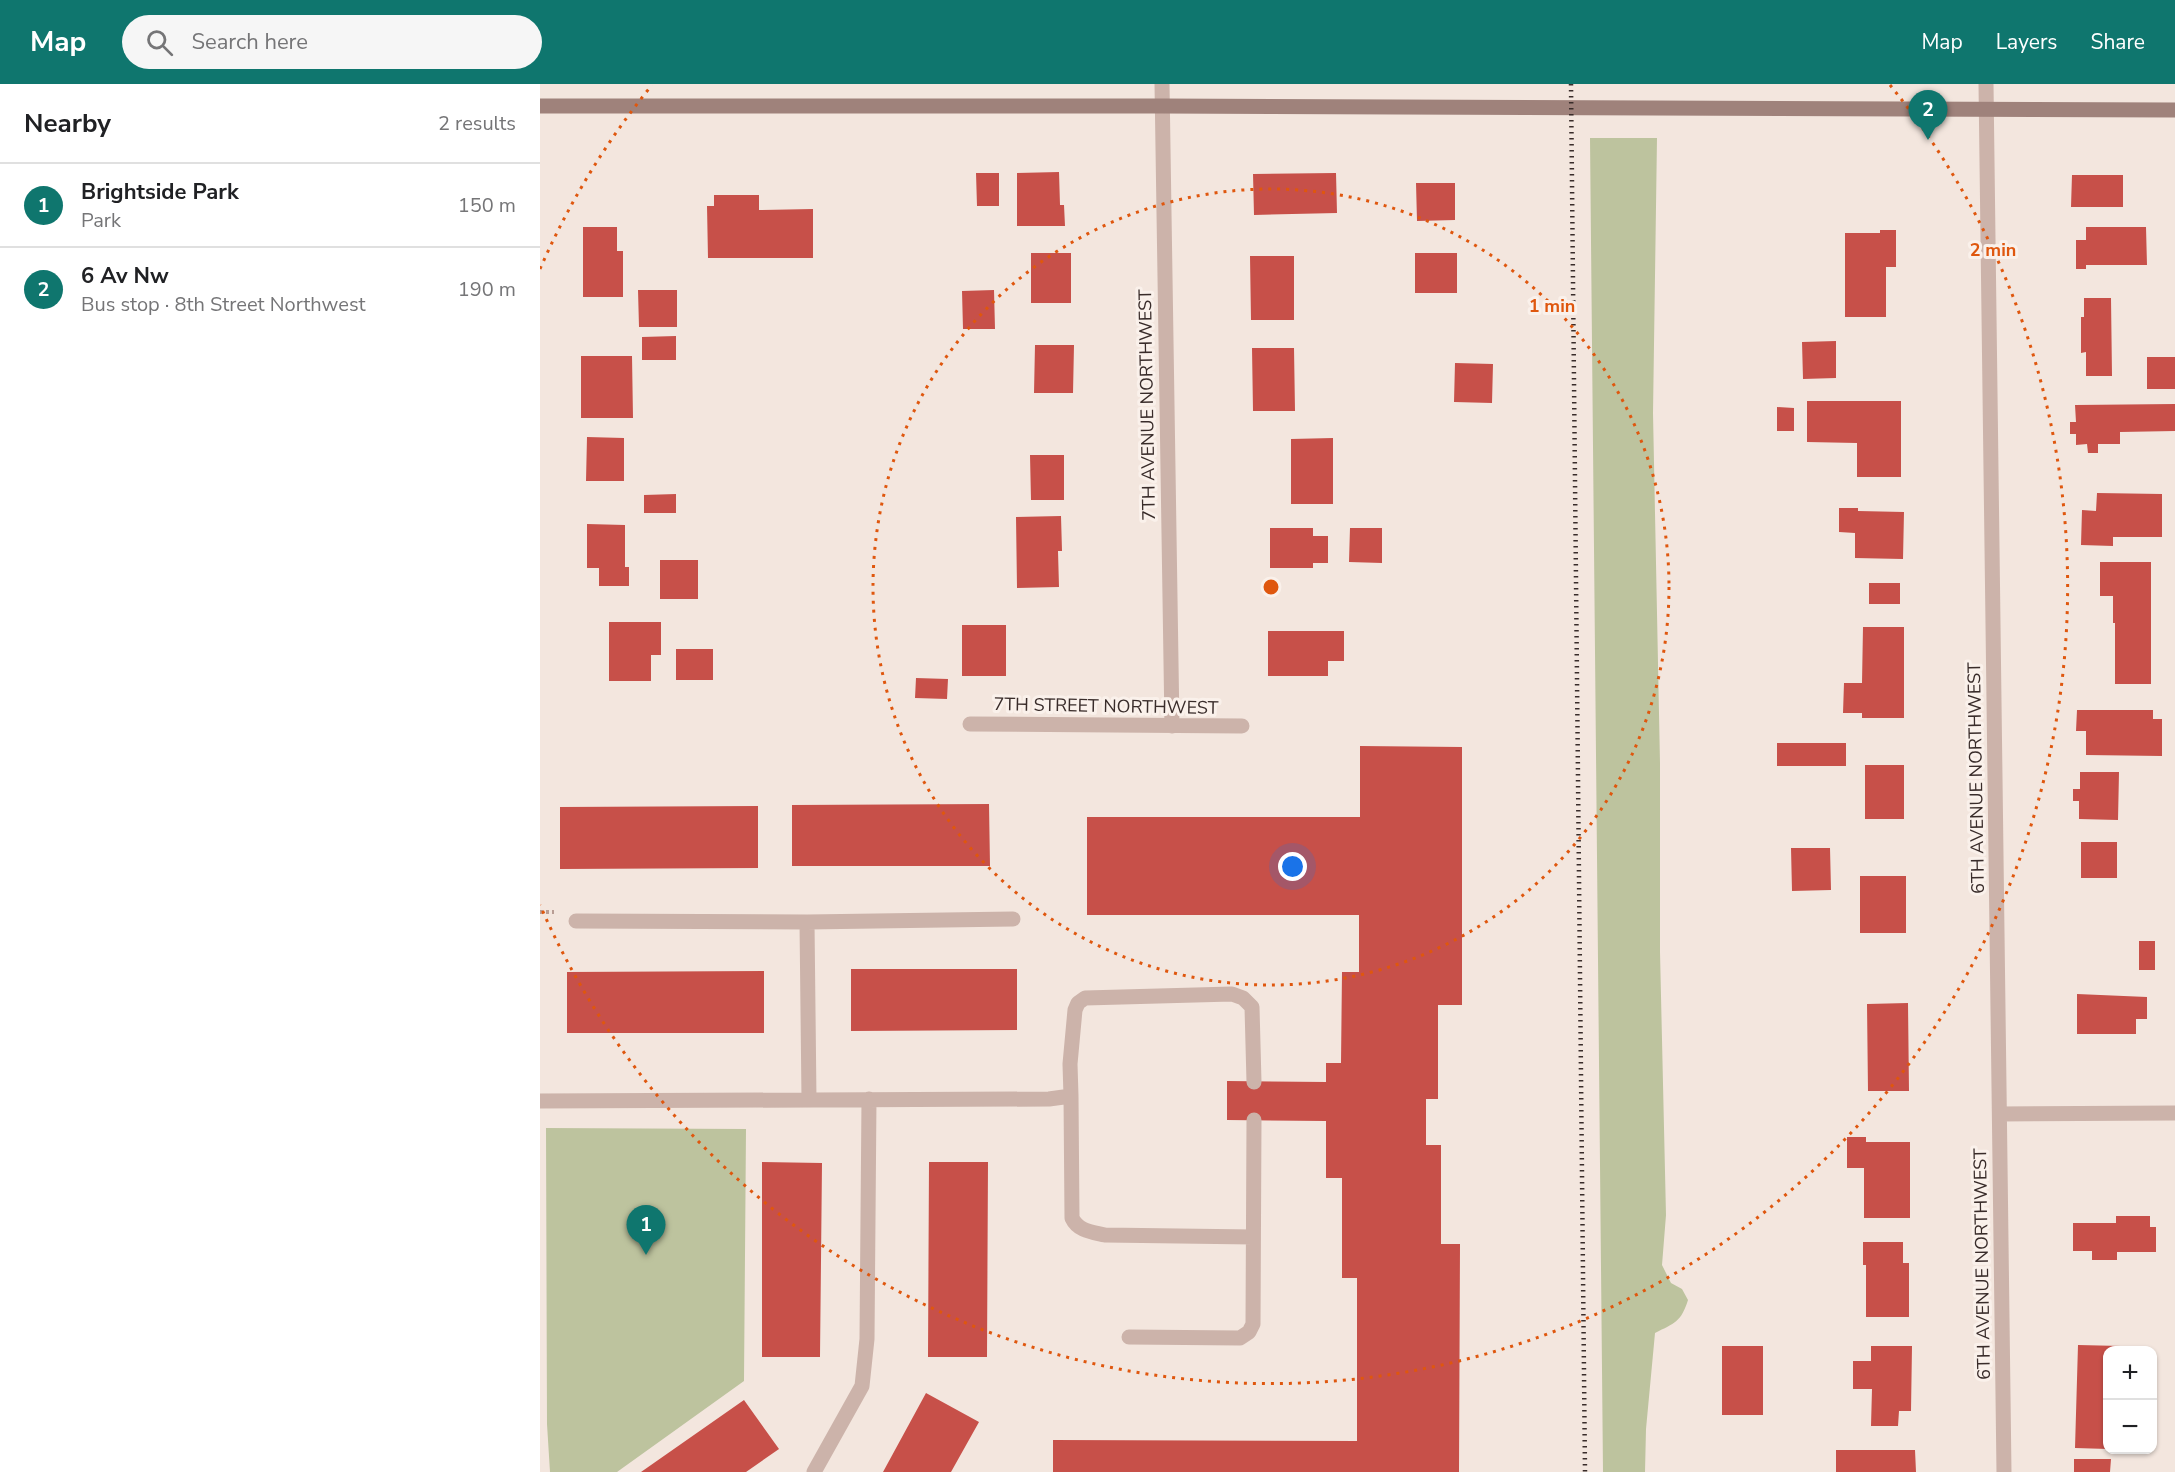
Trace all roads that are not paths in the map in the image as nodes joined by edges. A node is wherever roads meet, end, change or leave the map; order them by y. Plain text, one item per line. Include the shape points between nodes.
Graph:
1 (1162, 84) edge
2 (1986, 84) edge
3 (540, 106) edge
4 (1162, 106) junction
5 (1986, 109) junction
6 (2175, 110) edge
7 (970, 724) dead end
8 (1172, 726) junction
9 (1242, 726) dead end
10 (1013, 919) dead end
11 (576, 921) dead end
12 (807, 922) junction
13 (1254, 1082) dead end
14 (1071, 1096) junction
15 (809, 1100) junction
16 (869, 1100) junction
17 (540, 1101) edge
18 (2175, 1113) edge
19 (2000, 1114) junction
20 (1254, 1120) dead end
21 (1253, 1237) junction
22 (1129, 1337) dead end
23 (814, 1472) edge
24 (2004, 1472) edge

1 - 4 street, 7TH AVENUE NORTHWEST
2 - 5 street, 6TH AVENUE NORTHWEST
3 - 4 street
4 - 5 street
4 - 8 street, 7TH AVENUE NORTHWEST
5 - 6 street
5 - 19 street, 6TH AVENUE NORTHWEST
7 - 8 street, 7TH STREET NORTHWEST
8 - 9 street, 7TH STREET NORTHWEST
10 - 12 street
11 - 12 street
12 - 15 street
13 - 14 street via 1252,1007 1243,998 1232,994 1085,998 1075,1010
14 - 16 street
14 - 21 street via 1075,1224 1105,1235
15 - 16 street
15 - 17 street
16 - 23 street via 867,1339 862,1386
18 - 19 street
19 - 24 street, 6TH AVENUE NORTHWEST
20 - 21 street
21 - 22 street via 1253,1324 1249,1332 1240,1338

